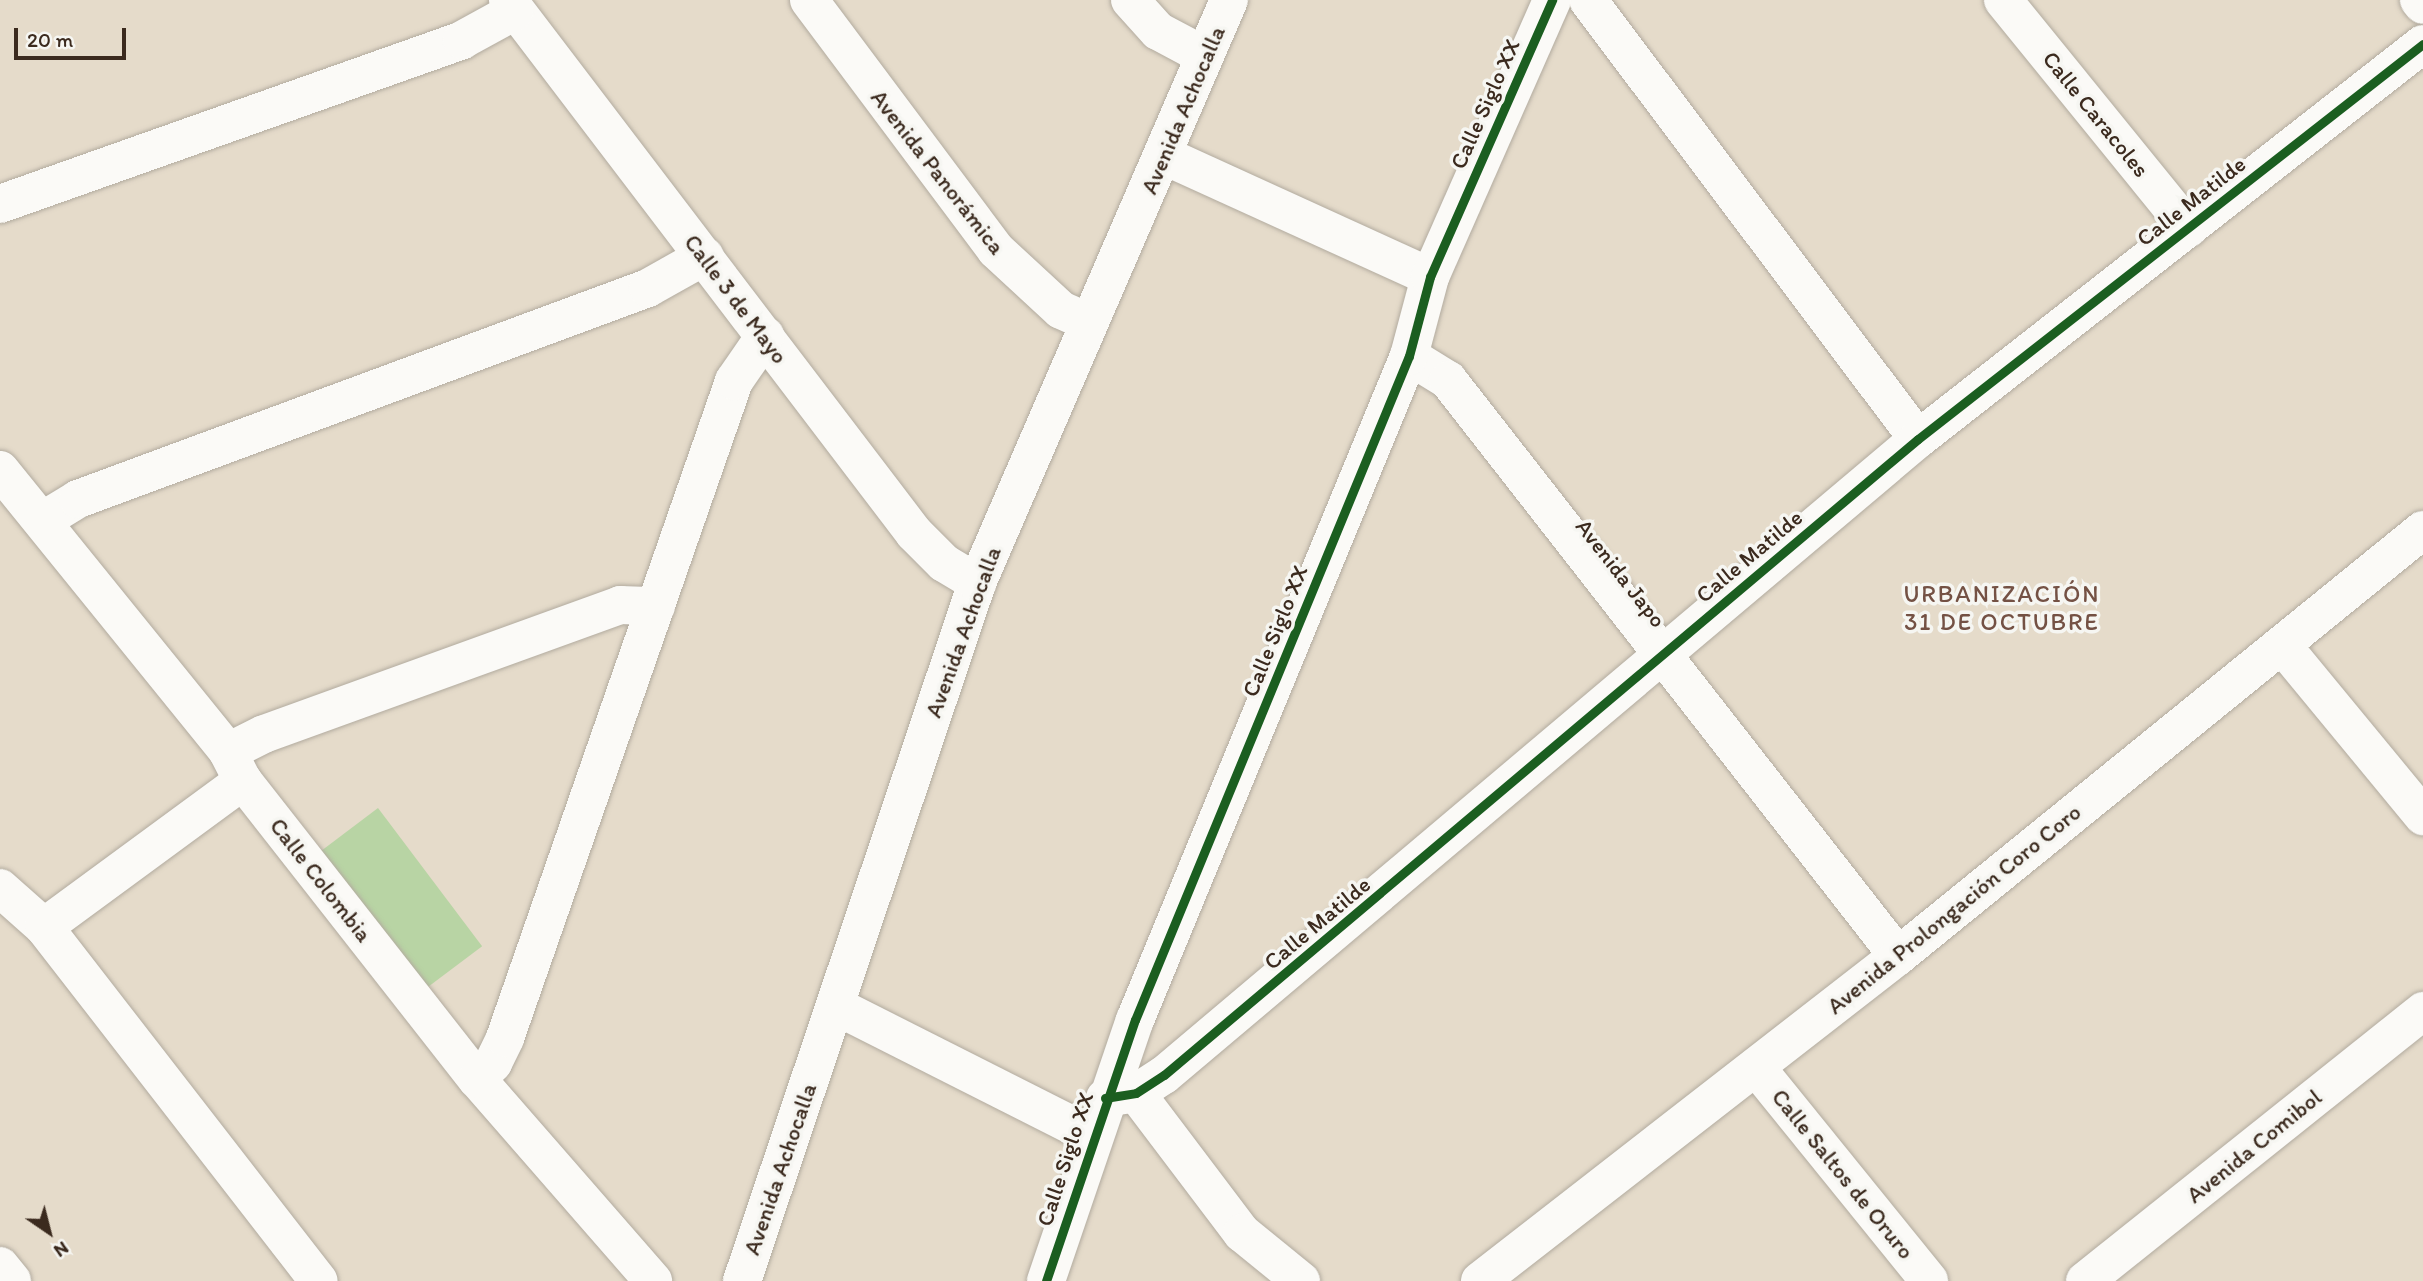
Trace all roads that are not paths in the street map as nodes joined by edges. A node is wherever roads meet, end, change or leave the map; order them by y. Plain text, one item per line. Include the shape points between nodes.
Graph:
1 (809, 0) edge
2 (1130, 0) edge
3 (1229, 0) edge
4 (1552, 0) edge
5 (1588, 0) edge
6 (2003, 0) edge
7 (2419, 0) edge
8 (512, 5) edge
9 (2423, 5) edge
10 (2423, 44) edge
11 (1205, 56) junction
12 (1165, 156) junction
13 (0, 204) edge
14 (2188, 228) junction
15 (705, 256) junction
16 (1430, 277) junction
17 (1088, 322) junction
18 (765, 337) junction
19 (1409, 356) junction
20 (1918, 439) junction
21 (0, 470) edge
22 (42, 521) junction
23 (2423, 530) edge
24 (978, 583) junction
25 (656, 606) junction
26 (2282, 645) junction
27 (1660, 655) junction
28 (236, 767) junction
29 (2423, 817) edge
30 (0, 888) edge
31 (44, 927) junction
32 (1898, 956) junction
33 (836, 1006) junction
34 (2423, 1011) edge
35 (1756, 1067) junction
36 (477, 1079) junction
37 (1121, 1095) junction
38 (1093, 1136) junction
39 (0, 1266) edge
40 (12, 1281) edge
41 (319, 1281) edge
42 (653, 1281) edge
43 (742, 1281) edge
44 (1046, 1281) edge
45 (1301, 1281) edge
46 (1480, 1281) edge
47 (1929, 1281) edge
48 (2085, 1281) edge

1 - 17 street, Avenida Panorámica via 996,250 1060,310
2 - 11 street via 1158,31
3 - 11 street, Avenida Achocalla
4 - 16 street, Calle Siglo XX
5 - 20 street
6 - 14 street, Calle Caracoles
7 - 9 street
8 - 13 street via 461,40
8 - 15 street, Calle 3 de Mayo
10 - 14 street, Calle Matilde
11 - 12 street, Avenida Achocalla
12 - 16 street
12 - 17 street, Avenida Achocalla
14 - 20 street, Calle Matilde
15 - 18 street, Calle 3 de Mayo
15 - 22 street via 648,288 78,499
16 - 19 street, Calle Siglo XX
17 - 24 street, Avenida Achocalla
18 - 24 street, Calle 3 de Mayo via 914,533 944,563
18 - 25 street via 734,381
19 - 27 street, Avenida Japo via 1448,380
19 - 37 street, Calle Siglo XX
20 - 27 street, Calle Matilde
21 - 22 street, Calle Colombia
22 - 28 street, Calle Colombia
23 - 26 street, Avenida Prolongación Coro Coro
24 - 33 street, Avenida Achocalla
25 - 28 street via 620,605 264,734
25 - 36 street via 505,1038 493,1063
26 - 29 street
26 - 32 street, Avenida Prolongación Coro Coro
27 - 32 street, Avenida Japo
27 - 37 street, Calle Matilde via 1164,1075
28 - 31 street
28 - 36 street, Calle Colombia
30 - 31 street
31 - 41 street
32 - 35 street, Avenida Prolongación Coro Coro
33 - 38 street
33 - 43 street, Avenida Achocalla
34 - 48 street, Avenida Comibol
35 - 46 street, Avenida Prolongación Coro Coro
35 - 47 street, Calle Saltos de Oruro
36 - 42 street, Calle Colombia
37 - 38 street, Calle Siglo XX
37 - 45 street via 1242,1233
38 - 44 street, Calle Siglo XX
39 - 40 street

